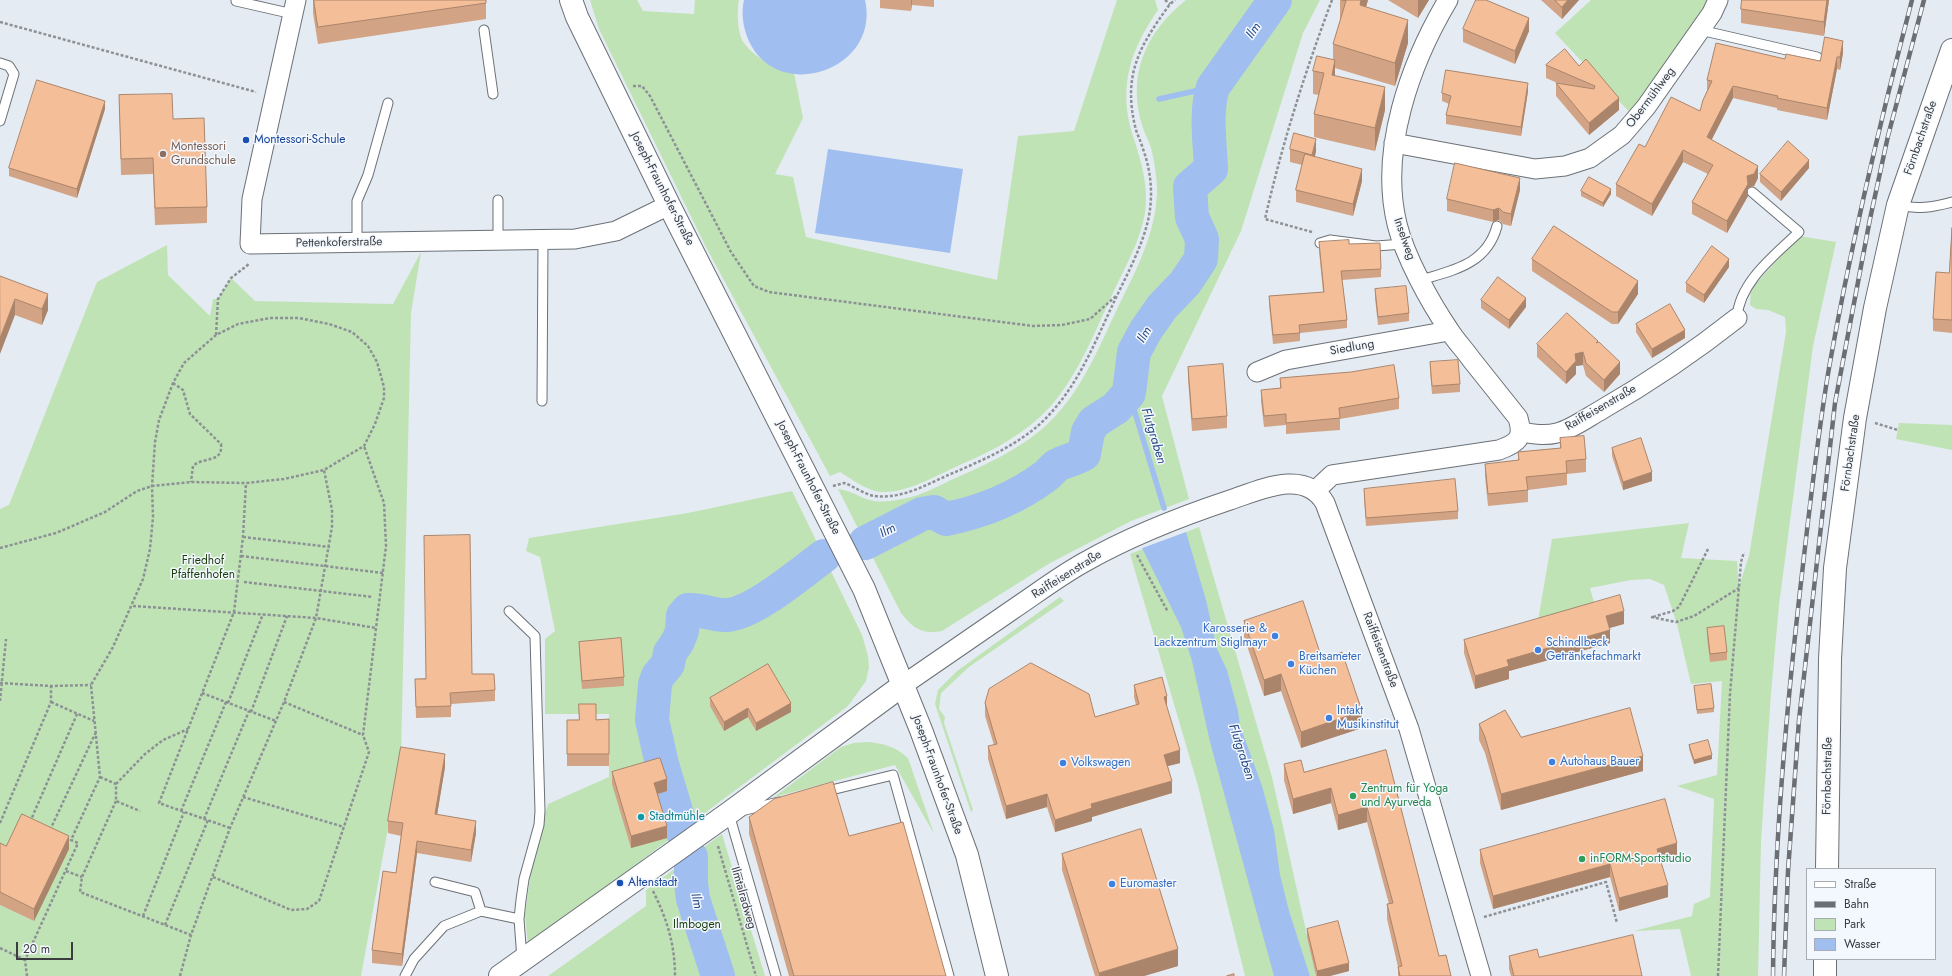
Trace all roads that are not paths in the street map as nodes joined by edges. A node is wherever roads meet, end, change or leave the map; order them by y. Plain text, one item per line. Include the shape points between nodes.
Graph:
1 (571, 0) edge
2 (1448, 0) edge
3 (1718, 0) edge
4 (236, 1) dead end
5 (294, 7) edge
6 (484, 30) dead end
7 (1700, 30) junction
8 (1952, 50) edge
9 (1817, 56) dead end
10 (0, 63) edge
11 (492, 94) dead end
12 (388, 103) dead end
13 (0, 121) edge
14 (1394, 143) junction
15 (1752, 192) dead end
16 (498, 200) dead end
17 (1952, 202) edge
18 (669, 205) junction
19 (1898, 205) junction
20 (1497, 226) dead end
21 (543, 240) junction
22 (498, 241) junction
23 (357, 243) junction
24 (1320, 243) edge
25 (1404, 244) junction
26 (1421, 280) junction
27 (1737, 318) joint
28 (1449, 330) junction
29 (1257, 372) dead end
30 (542, 401) dead end
31 (1521, 432) junction
32 (1316, 490) junction
33 (509, 611) dead end
34 (903, 685) junction
35 (811, 794) edge
36 (788, 800) edge
37 (715, 823) junction
38 (1827, 868) edge
39 (435, 882) dead end
40 (481, 911) junction
41 (519, 919) junction
42 (522, 960) junction
43 (1825, 960) edge
44 (405, 976) edge
45 (500, 976) edge
46 (776, 976) edge
47 (949, 976) edge
48 (997, 976) edge
49 (1481, 976) edge
50 (1825, 976) edge

1 - 18 street, Joseph-Fraunhofer-Straße
2 - 14 street, Inselweg via 1424,44 1407,93
3 - 7 street, Obermühlweg
4 - 5 lane
5 - 23 street, Pettenkoferstraße via 252,199 250,244
6 - 11 lane
7 - 9 lane
7 - 14 street, Obermühlweg via 1646,107 1622,135 1590,158 1565,166 1535,169
8 - 19 street, Förnbachstraße
10 - 13 lane via 8,66 14,74
12 - 23 lane via 368,175 357,201
14 - 25 street, Inselweg via 1392,193 1397,225
15 - 27 lane via 1799,232 1750,283 1741,298
16 - 22 lane
17 - 19 lane via 1925,208
18 - 21 street, Pettenkoferstraße via 616,231 575,239
18 - 34 street, Joseph-Fraunhofer-Straße via 864,589
19 - 38 street, Förnbachstraße via 1874,308 1855,418 1835,568 1830,659
20 - 26 lane via 1487,248 1470,262 1457,270
21 - 22 street, Pettenkoferstraße
21 - 30 lane
22 - 23 street, Pettenkoferstraße
24 - 25 lane via 1330,240 1376,246
25 - 26 street, Inselweg
26 - 28 street, Inselweg
27 - 31 street, Raiffeisenstraße via 1678,362 1577,424 1548,434
28 - 29 street, Siedlung via 1286,360
28 - 31 street, Inselweg via 1518,418
31 - 32 street via 1518,440 1499,450 1332,475
32 - 34 street, Raiffeisenstraße via 1298,484 1280,485 1194,512 1132,537 1066,572
32 - 49 street, Raiffeisenstraße via 1325,503 1409,729
33 - 41 lane via 535,636 541,796 539,825 524,879
34 - 37 street
34 - 48 street, Joseph-Fraunhofer-Straße via 967,854
35 - 47 lane via 893,775
36 - 37 lane
37 - 42 street
37 - 46 lane
39 - 40 lane via 475,892
40 - 41 lane
40 - 44 lane via 444,926 414,959
41 - 42 lane
42 - 45 street
43 - 50 street

